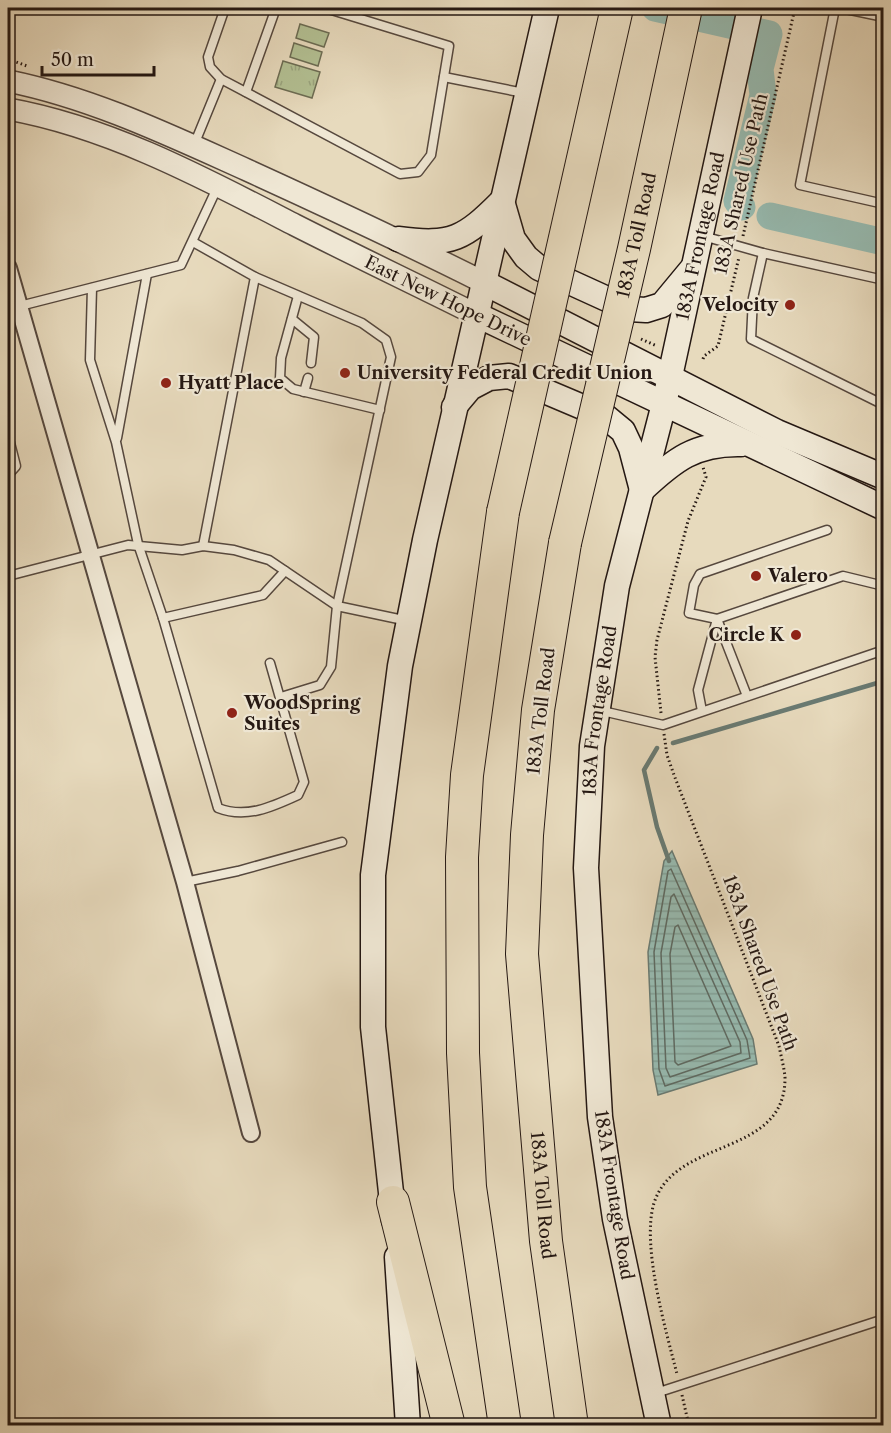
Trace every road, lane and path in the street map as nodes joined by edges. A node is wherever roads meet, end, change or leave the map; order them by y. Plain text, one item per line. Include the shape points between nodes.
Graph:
1 (225, 8) edge
2 (276, 8) edge
3 (325, 8) edge
4 (547, 8) edge
5 (617, 8) edge
6 (686, 8) edge
7 (750, 8) edge
8 (795, 8) edge
9 (835, 8) edge
10 (841, 8) edge
11 (884, 17) edge
12 (444, 77) junction
13 (221, 79) junction
14 (8, 81) edge
15 (246, 92) junction
16 (527, 93) junction
17 (8, 109) edge
18 (194, 146) junction
19 (218, 186) junction
20 (502, 201) junction
21 (884, 204) edge
22 (701, 236) junction
23 (398, 239) junction
24 (193, 242) junction
25 (741, 246) junction
26 (763, 253) junction
27 (694, 266) junction
28 (8, 268) edge
29 (147, 274) junction
30 (255, 278) junction
31 (884, 280) edge
32 (483, 282) junction
33 (92, 288) junction
34 (298, 296) junction
35 (14, 308) edge
36 (475, 314) junction
37 (292, 319) junction
38 (703, 360) dead end
39 (311, 363) dead end
40 (308, 378) dead end
41 (669, 379) junction
42 (304, 392) junction
43 (664, 404) junction
44 (884, 405) edge
45 (454, 408) junction
46 (380, 410) junction
47 (8, 433) edge
48 (116, 442) junction
49 (746, 444) junction
50 (701, 464) dead end
51 (8, 475) edge
52 (884, 477) edge
53 (642, 490) junction
54 (884, 508) edge
55 (827, 530) dead end
56 (138, 544) junction
57 (203, 546) junction
58 (89, 553) junction
59 (285, 571) junction
60 (8, 576) edge
61 (884, 586) edge
62 (337, 606) junction
63 (164, 618) junction
64 (717, 619) junction
65 (409, 621) junction
66 (884, 650) edge
67 (270, 663) dead end
68 (747, 696) junction
69 (280, 697) junction
70 (598, 710) junction
71 (702, 711) junction
72 (663, 725) junction
73 (342, 842) dead end
74 (184, 882) junction
75 (251, 1133) dead end
76 (393, 1202) junction
77 (884, 1319) edge
78 (680, 1386) junction
79 (653, 1394) junction
80 (408, 1425) edge
81 (449, 1425) edge
82 (505, 1425) edge
83 (572, 1425) edge
84 (659, 1425) edge
85 (690, 1425) edge

1 - 13 lane via 208,57 210,67
2 - 15 lane
3 - 12 lane via 449,46
4 - 16 main road
5 - 82 highway, bridge via 503,512 467,776 462,857 463,1053 470,1187
6 - 83 highway, 183A Toll Road, bridge via 565,543 538,710 527,835 522,954 546,1241
7 - 22 main road, 183A Frontage Road
8 - 25 path, 183A Shared Use Path
9 - 21 lane via 800,185
10 - 11 lane
12 - 15 lane via 431,155 418,172 400,174
12 - 16 lane
13 - 15 lane
13 - 18 lane
14 - 18 street, East New Hope Drive via 105,108
16 - 20 main road
17 - 19 street, East New Hope Drive via 41,115 108,138
18 - 23 street, East New Hope Drive
19 - 24 lane
19 - 36 street, East New Hope Drive
20 - 23 main road via 480,222 452,238 432,244
20 - 27 main road via 513,239 539,268 629,309 646,310 662,305
20 - 32 main road
22 - 25 lane
22 - 27 main road, 183A Frontage Road
23 - 32 street, East New Hope Drive
24 - 29 lane via 181,265
24 - 30 lane
25 - 26 lane
25 - 38 path, 183A Shared Use Path via 718,346
26 - 31 lane
26 - 44 lane via 753,298 751,339
27 - 41 main road, 183A Frontage Road
28 - 35 street
29 - 33 lane
29 - 48 lane
30 - 34 lane
30 - 57 lane
32 - 36 main road
32 - 41 main road, East New Hope Drive
33 - 35 lane
33 - 48 lane via 90,360
34 - 37 lane
34 - 46 lane via 362,323 386,340 391,357
35 - 58 street
36 - 43 main road, East New Hope Drive
36 - 45 main road
37 - 39 lane via 314,337
37 - 42 lane via 281,358 280,378
40 - 42 lane
41 - 43 main road, 183A Frontage Road
41 - 52 main road, East New Hope Drive via 777,432
42 - 46 lane
43 - 49 main road, East New Hope Drive
43 - 53 main road, 183A Frontage Road
45 - 53 main road via 470,388 489,378 509,376 606,417 623,431
45 - 65 main road
46 - 62 lane
47 - 51 lane via 16,466
48 - 56 lane
49 - 53 main road via 694,450 667,466
49 - 54 main road, East New Hope Drive
50 - 72 path, 183A Shared Use Path via 706,477 688,521 657,640 655,657
53 - 70 main road, 183A Frontage Road via 617,585
55 - 64 lane via 700,574 689,613
56 - 57 lane via 182,550
56 - 58 lane
56 - 63 lane
57 - 59 lane via 269,560
58 - 60 lane
58 - 74 street
59 - 62 lane
59 - 63 lane via 263,595
61 - 64 lane via 843,576
62 - 65 lane
62 - 69 lane via 331,667 320,685
63 - 69 lane via 218,808 233,814 266,810 298,795 304,782
64 - 68 lane
64 - 71 lane via 698,690
65 - 76 main road via 373,875 373,1027
66 - 68 lane
67 - 69 lane
68 - 71 lane
70 - 72 lane
70 - 79 main road, 183A Frontage Road via 592,746 586,868 594,1045 615,1219
71 - 72 lane
72 - 78 path, 183A Shared Use Path via 667,755 779,1046 785,1077 783,1094 763,1127 685,1163 654,1203 651,1250
73 - 74 lane
74 - 75 street
76 - 80 main road
76 - 81 highway
77 - 78 lane
78 - 79 lane
78 - 85 path, 183A Shared Use Path
79 - 84 main road, 183A Frontage Road

